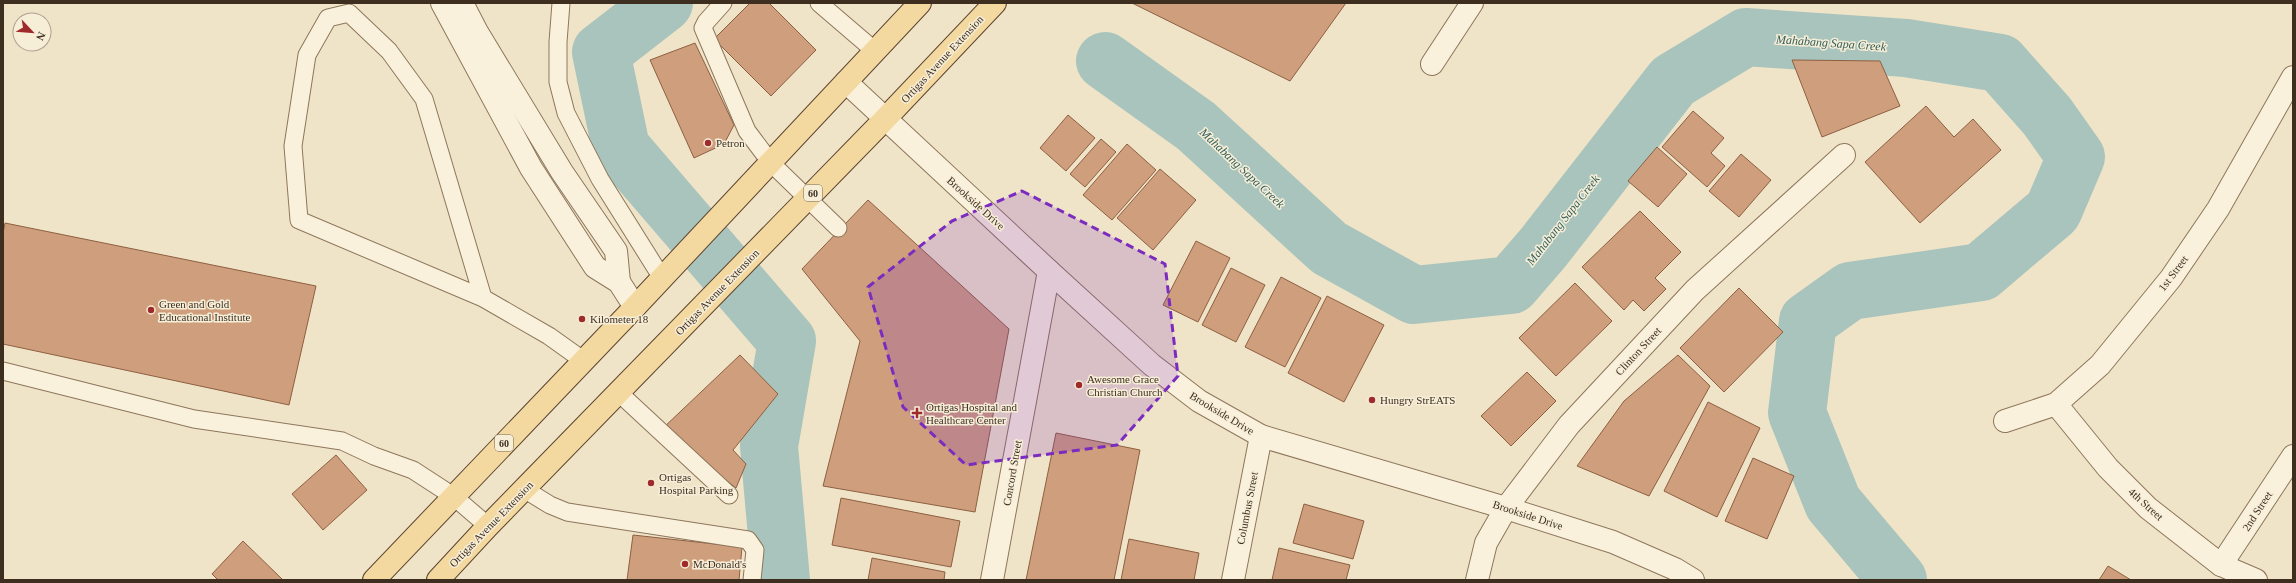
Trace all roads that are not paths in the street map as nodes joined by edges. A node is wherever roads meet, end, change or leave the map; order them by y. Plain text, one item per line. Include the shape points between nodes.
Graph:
1 (442, 3) edge
2 (462, 3) edge
3 (561, 3) edge
4 (723, 3) edge
5 (819, 3) edge
6 (920, 3) edge
7 (995, 3) edge
8 (1472, 3) edge
9 (881, 44) junction
10 (1432, 64) dead end
11 (2293, 77) edge
12 (846, 82) junction
13 (885, 119) junction
14 (1844, 155) dead end
15 (771, 163) junction
16 (808, 198) junction
17 (838, 228) dead end
18 (1049, 271) junction
19 (662, 278) junction
20 (619, 282) junction
21 (483, 298) junction
22 (635, 307) junction
23 (584, 361) junction
24 (3, 371) edge
25 (618, 392) junction
26 (2056, 404) junction
27 (2005, 421) dead end
28 (1261, 436) junction
29 (2293, 456) edge
30 (524, 489) junction
31 (729, 495) dead end
32 (453, 496) junction
33 (1506, 508) junction
34 (488, 526) junction
35 (2221, 565) junction
36 (374, 580) edge
37 (438, 580) edge
38 (752, 580) edge
39 (992, 580) edge
40 (1233, 580) edge
41 (1478, 580) edge
42 (1693, 580) edge
43 (2256, 580) edge

1 - 20 street via 535,174 595,267
2 - 20 street via 554,159 616,251
3 - 19 lane via 558,82 566,113 600,179
4 - 15 lane via 706,22 705,36 748,131
5 - 9 lane
6 - 9 main road, 60
7 - 13 main road, Ortigas Avenue Extension / 60
8 - 10 street
9 - 12 main road, 60
11 - 26 street, 1st Street via 2218,210 2171,278 2100,365
12 - 13 street, Brookside Drive
12 - 15 main road, 60
13 - 16 main road, Ortigas Avenue Extension / 60
13 - 18 street, Brookside Drive
14 - 33 street, Clinton Street via 1695,290 1569,425
15 - 16 lane
15 - 19 main road, 60
16 - 17 lane
16 - 25 main road, Ortigas Avenue Extension / 60
18 - 28 street, Brookside Drive via 1158,369 1200,401
18 - 39 street, Concord Street
19 - 22 main road, 60
20 - 22 street
21 - 21 lane via 299,220 293,146 307,55 328,18 349,13 389,51 424,99
21 - 23 lane via 549,336
22 - 23 main road, 60
23 - 32 main road, 60
24 - 32 lane via 194,419 342,441 413,470
25 - 30 main road, Ortigas Avenue Extension / 60
25 - 31 lane
26 - 27 street, 1st Street
26 - 35 street, 4th Street via 2108,468 2148,508
28 - 33 street, Brookside Drive
28 - 40 street, Columbus Street
29 - 35 street, 2nd Street
30 - 34 main road, Ortigas Avenue Extension / 60
30 - 38 lane via 567,512 748,540 755,550
32 - 34 lane
32 - 36 main road, 60
33 - 41 street, Clinton Street via 1486,543
33 - 42 street, Brookside Drive via 1613,542 1675,569
34 - 37 main road, Ortigas Avenue Extension / 60
35 - 43 street, 4th Street

